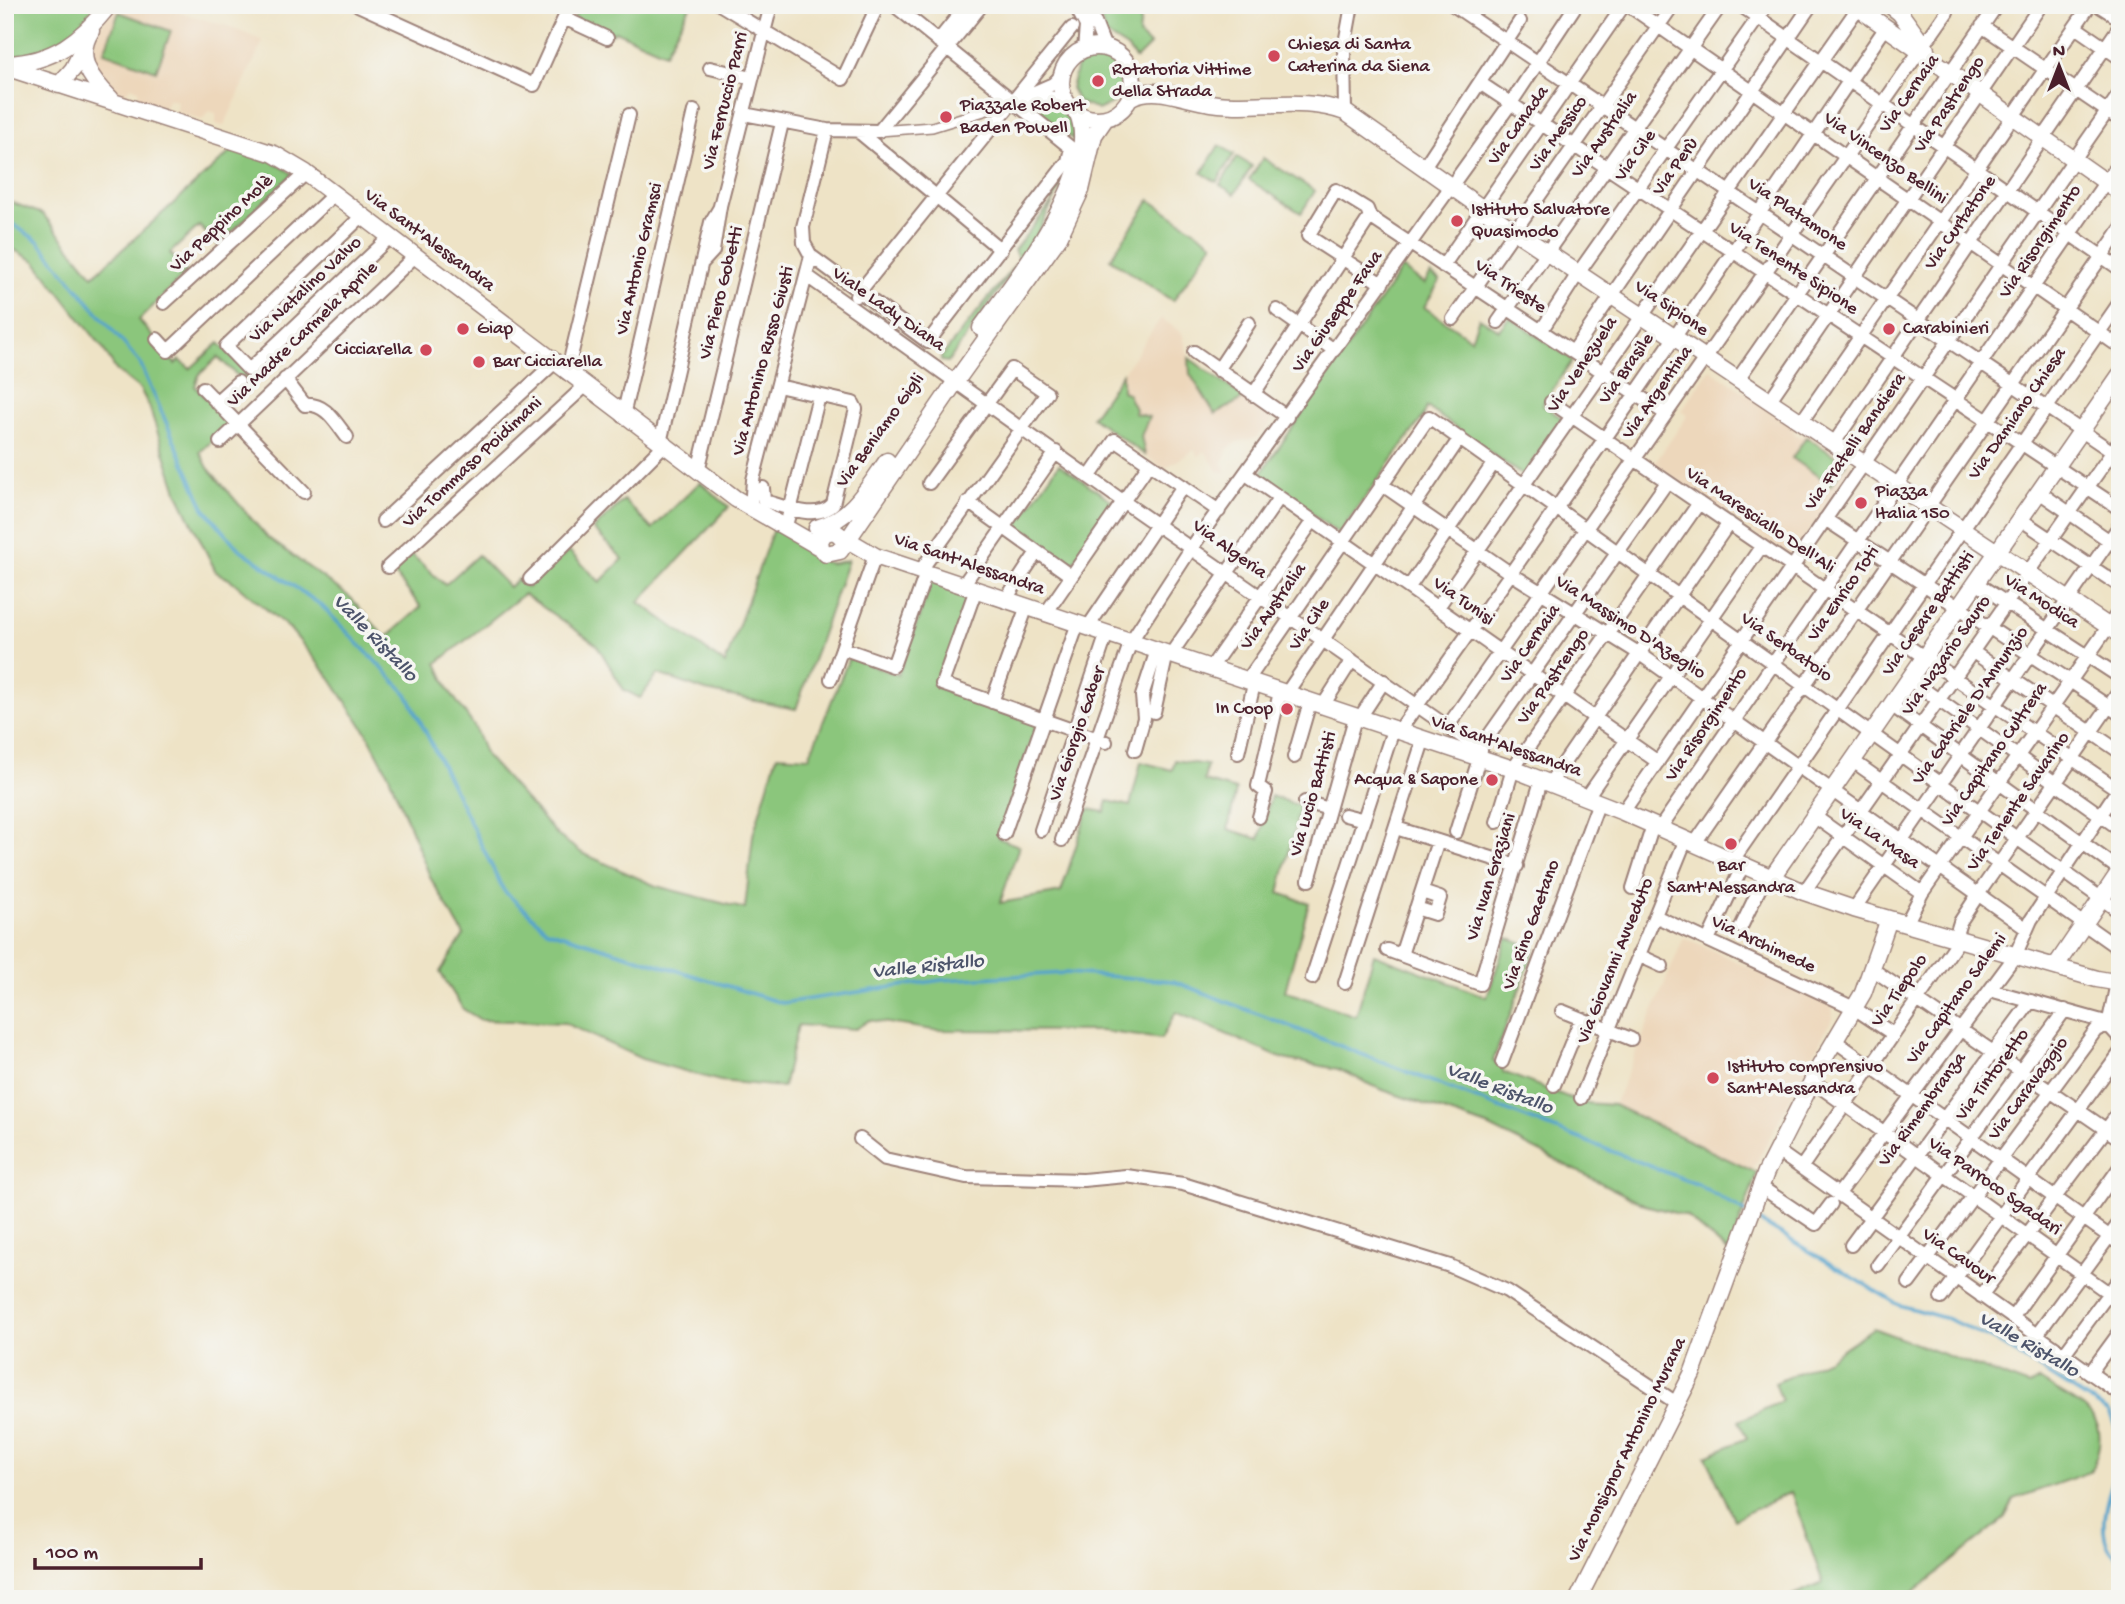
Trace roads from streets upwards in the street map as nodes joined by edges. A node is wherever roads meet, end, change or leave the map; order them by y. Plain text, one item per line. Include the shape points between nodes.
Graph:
1 (109, 5) edge
2 (358, 5) edge
3 (570, 5) edge
4 (721, 5) edge
5 (771, 5) edge
6 (878, 5) edge
7 (894, 5) edge
8 (967, 5) edge
9 (982, 5) edge
10 (1075, 5) edge
11 (1085, 5) edge
12 (1352, 5) edge
13 (1453, 5) edge
14 (1576, 5) edge
15 (1626, 5) edge
16 (1673, 5) edge
17 (1721, 5) edge
18 (1740, 5) edge
19 (1767, 5) edge
20 (1811, 5) edge
21 (1890, 5) edge
22 (1997, 5) edge
23 (2041, 5) edge
24 (2090, 5) edge
25 (2098, 5) edge
26 (2115, 5) edge
27 (1856, 7) edge
28 (2120, 9) edge
29 (1947, 12) dead end
30 (564, 18) junction
31 (1758, 18) junction
32 (2120, 19) edge
33 (97, 20) junction
34 (1520, 21) dead end
35 (1659, 26) junction
36 (1982, 26) junction
37 (2120, 26) edge
38 (1886, 27) junction
39 (2075, 27) junction
40 (1072, 28) dead end
41 (763, 30) junction
42 (607, 38) dead end
43 (1789, 38) junction
44 (1506, 43) junction
45 (942, 45) junction
46 (1920, 47) junction
47 (2014, 47) junction
48 (1105, 48) junction
49 (1691, 48) junction
50 (2105, 48) junction
51 (64, 50) junction
52 (1083, 50) junction
53 (82, 51) junction
54 (2120, 58) edge
55 (1820, 61) junction
56 (1537, 64) junction
57 (5, 66) edge
58 (1943, 67) junction
59 (710, 68) dead end
60 (2044, 68) junction
61 (1131, 69) junction
62 (1723, 70) junction
63 (1062, 75) junction
64 (752, 78) junction
65 (1849, 82) junction
66 (1480, 83) junction
67 (59, 85) junction
68 (1570, 85) junction
69 (2076, 89) junction
70 (1753, 91) junction
71 (1980, 93) junction
72 (2120, 93) edge
73 (1174, 94) junction
74 (1131, 97) junction
75 (113, 101) junction
76 (1016, 101) junction
77 (1511, 103) junction
78 (1881, 103) junction
79 (1602, 106) junction
80 (1073, 109) junction
81 (694, 111) dead end
82 (1345, 112) junction
83 (1784, 112) junction
84 (2107, 112) junction
85 (744, 114) junction
86 (629, 115) dead end
87 (2012, 116) junction
88 (1105, 119) junction
89 (2120, 120) edge
90 (782, 123) junction
91 (1543, 125) junction
92 (1913, 125) junction
93 (1634, 128) junction
94 (827, 130) junction
95 (879, 131) junction
96 (859, 132) junction
97 (1815, 134) junction
98 (2044, 138) junction
99 (1575, 146) junction
100 (1944, 147) junction
101 (1665, 148) junction
102 (1844, 157) junction
103 (2075, 161) junction
104 (2120, 161) edge
105 (1424, 167) junction
106 (1607, 167) junction
107 (1975, 167) junction
108 (1696, 170) junction
109 (306, 173) junction
110 (1877, 176) junction
111 (2105, 182) junction
112 (1451, 186) junction
113 (1637, 188) junction
114 (2007, 190) junction
115 (1728, 192) junction
116 (2120, 192) edge
117 (333, 195) junction
118 (936, 196) junction
119 (1909, 199) junction
120 (1485, 209) junction
121 (1670, 209) junction
122 (2038, 212) junction
123 (1758, 213) junction
124 (362, 216) junction
125 (1370, 217) junction
126 (1939, 220) junction
127 (1513, 230) junction
128 (1700, 230) junction
129 (2120, 230) edge
130 (2070, 234) junction
131 (1791, 235) junction
132 (390, 237) junction
133 (1971, 242) junction
134 (1410, 243) junction
135 (1001, 250) junction
136 (1546, 251) junction
137 (1731, 251) junction
138 (1822, 255) junction
139 (811, 256) junction
140 (2101, 256) junction
141 (414, 257) junction
142 (1344, 259) junction
143 (2003, 263) junction
144 (1443, 266) junction
145 (2120, 269) edge
146 (1578, 272) junction
147 (1765, 273) junction
148 (807, 276) junction
149 (1854, 277) junction
150 (1382, 285) junction
151 (2034, 286) junction
152 (1475, 287) junction
153 (859, 292) junction
154 (1796, 293) junction
155 (1612, 295) junction
156 (1886, 298) junction
157 (2120, 302) edge
158 (164, 303) dead end
159 (849, 305) junction
160 (1507, 309) junction
161 (2066, 309) junction
162 (1277, 310) dead end
163 (1642, 313) junction
164 (1829, 315) junction
165 (1453, 319) dead end
166 (1917, 320) junction
167 (1498, 322) dead end
168 (1249, 323) dead end
169 (1299, 326) junction
170 (1541, 331) junction
171 (2099, 332) junction
172 (1674, 335) junction
173 (1859, 336) junction
174 (157, 339) dead end
175 (1948, 341) junction
176 (2120, 347) edge
177 (1334, 349) junction
178 (1194, 352) dead end
179 (1573, 352) junction
180 (1706, 358) junction
181 (1892, 358) junction
182 (1981, 364) junction
183 (560, 368) junction
184 (1218, 370) junction
185 (1603, 372) junction
186 (2120, 375) edge
187 (952, 378) junction
188 (285, 379) junction
189 (1738, 379) junction
190 (1923, 379) junction
191 (238, 382) dead end
192 (2013, 385) junction
193 (778, 386) junction
194 (584, 387) junction
195 (203, 388) dead end
196 (1634, 393) junction
197 (1253, 395) junction
198 (819, 396) junction
199 (1770, 400) junction
200 (1956, 400) junction
201 (216, 402) junction
202 (1551, 402) dead end
203 (988, 403) junction
204 (2046, 409) junction
205 (1667, 414) junction
206 (623, 415) junction
207 (1572, 416) junction
208 (1287, 417) junction
209 (1429, 417) joint
210 (1802, 421) junction
211 (1988, 421) junction
212 (238, 425) junction
213 (1021, 429) junction
214 (2081, 431) junction
215 (347, 437) dead end
216 (1460, 438) junction
217 (1603, 438) junction
218 (2120, 441) edge
219 (220, 442) dead end
220 (1834, 443) junction
221 (2021, 443) junction
222 (661, 444) junction
223 (1056, 452) junction
224 (2116, 455) edge
225 (1636, 460) junction
226 (1149, 464) junction
227 (1493, 464) junction
228 (1864, 464) junction
229 (2056, 467) junction
230 (698, 471) junction
231 (1246, 474) junction
232 (1090, 476) junction
233 (1667, 482) junction
234 (929, 483) dead end
235 (758, 484) junction
236 (1381, 484) junction
237 (1524, 485) junction
238 (1183, 486) junction
239 (1896, 486) junction
240 (2087, 486) junction
241 (304, 492) dead end
242 (2039, 492) junction
243 (1279, 498) junction
244 (736, 499) junction
245 (859, 500) junction
246 (968, 502) junction
247 (1124, 502) junction
248 (1699, 503) junction
249 (791, 507) junction
250 (1413, 507) junction
251 (1928, 507) junction
252 (751, 509) junction
253 (1557, 509) junction
254 (2120, 509) edge
255 (1219, 511) junction
256 (2069, 513) junction
257 (1825, 519) junction
258 (2020, 519) junction
259 (383, 521) dead end
260 (1312, 522) junction
261 (1729, 523) junction
262 (1158, 524) junction
263 (2120, 525) edge
264 (786, 526) junction
265 (1003, 527) junction
266 (1962, 529) junction
267 (811, 530) junction
268 (1588, 530) junction
269 (1447, 531) junction
270 (847, 541) junction
271 (1858, 541) junction
272 (2050, 541) junction
273 (1342, 543) junction
274 (2114, 544) edge
275 (1192, 547) junction
276 (1761, 547) junction
277 (1478, 550) junction
278 (1037, 551) junction
279 (1618, 551) junction
280 (1997, 552) junction
281 (1889, 563) junction
282 (1374, 565) junction
283 (388, 567) dead end
284 (2091, 567) junction
285 (1792, 568) junction
286 (923, 572) junction
287 (1228, 573) junction
288 (1510, 573) junction
289 (2028, 573) junction
290 (1650, 574) junction
291 (1072, 576) junction
292 (530, 579) dead end
293 (1976, 583) junction
294 (1922, 586) junction
295 (2120, 586) edge
296 (970, 587) junction
297 (1409, 587) junction
298 (1824, 589) junction
299 (1543, 593) junction
300 (1260, 596) junction
301 (1680, 596) junction
302 (1006, 599) junction
303 (2068, 600) junction
304 (2007, 603) junction
305 (1027, 606) junction
306 (1438, 607) junction
307 (1959, 608) junction
308 (2120, 610) edge
309 (1856, 611) junction
310 (1046, 613) junction
311 (1575, 613) junction
312 (1290, 617) junction
313 (1711, 620) junction
314 (1083, 625) junction
315 (1990, 628) junction
316 (2047, 629) junction
317 (1470, 630) junction
318 (2114, 630) edge
319 (1107, 633) junction
320 (1607, 634) junction
321 (1890, 634) junction
322 (1323, 640) junction
323 (1742, 640) junction
324 (1131, 641) junction
325 (842, 648) junction
326 (1501, 652) junction
327 (1973, 652) junction
328 (1165, 653) junction
329 (1640, 654) junction
330 (2029, 654) junction
331 (2087, 655) junction
332 (1924, 657) junction
333 (1352, 660) junction
334 (1773, 662) junction
335 (1210, 669) junction
336 (1533, 674) junction
337 (1670, 676) junction
338 (2120, 677) edge
339 (1955, 678) junction
340 (831, 679) dead end
341 (1909, 679) junction
342 (2013, 679) junction
343 (1384, 681) junction
344 (2070, 681) junction
345 (1251, 682) junction
346 (1805, 685) junction
347 (2120, 690) edge
348 (1283, 693) junction
349 (1565, 696) junction
350 (1702, 698) junction
351 (1939, 700) junction
352 (992, 702) junction
353 (1316, 704) junction
354 (1891, 705) junction
355 (1995, 705) junction
356 (1417, 706) junction
357 (2052, 706) junction
358 (1838, 708) junction
359 (2114, 710) edge
360 (1154, 712) dead end
361 (1595, 717) junction
362 (1357, 719) junction
363 (1045, 721) junction
364 (1733, 721) junction
365 (1448, 726) junction
366 (1921, 726) junction
367 (1979, 729) junction
368 (1075, 731) junction
369 (1395, 731) junction
370 (2034, 732) junction
371 (2091, 732) junction
372 (1872, 733) junction
373 (1101, 740) junction
374 (1626, 740) junction
375 (1423, 741) junction
376 (1764, 743) junction
377 (1135, 750) dead end
378 (2120, 752) edge
379 (1238, 753) dead end
380 (1901, 754) junction
381 (1478, 755) junction
382 (1961, 755) junction
383 (2017, 756) junction
384 (1294, 757) dead end
385 (2073, 759) junction
386 (1853, 761) junction
387 (1658, 762) junction
388 (1798, 766) junction
389 (1513, 769) junction
390 (1882, 781) junction
391 (1546, 782) junction
392 (1941, 782) junction
393 (1998, 782) junction
394 (2056, 783) junction
395 (2119, 789) edge
396 (1832, 790) junction
397 (1593, 800) junction
398 (1305, 802) dead end
399 (1329, 809) junction
400 (1861, 810) junction
401 (1923, 810) junction
402 (1980, 810) junction
403 (2036, 810) junction
404 (1623, 812) junction
405 (1345, 815) dead end
406 (2100, 815) junction
407 (1259, 817) dead end
408 (1814, 817) junction
409 (1362, 819) junction
410 (1497, 822) dead end
411 (1657, 827) junction
412 (1396, 828) junction
413 (2120, 829) edge
414 (1041, 830) dead end
415 (1456, 832) dead end
416 (1004, 834) dead end
417 (1843, 837) junction
418 (1961, 837) junction
419 (1902, 838) junction
420 (2017, 839) junction
421 (1062, 840) dead end
422 (1438, 841) junction
423 (1690, 841) junction
424 (2082, 842) junction
425 (1738, 862) junction
426 (1999, 865) junction
427 (1517, 866) junction
428 (1884, 866) junction
429 (1940, 867) junction
430 (2120, 871) edge
431 (2063, 872) junction
432 (1769, 876) junction
433 (1309, 880) dead end
434 (1633, 888) dead end
435 (1804, 891) junction
436 (1422, 892) junction
437 (1922, 893) junction
438 (1979, 893) junction
439 (2045, 899) junction
440 (2102, 899) junction
441 (1416, 908) junction
442 (1854, 909) junction
443 (2120, 912) edge
444 (1655, 916) junction
445 (1889, 919) junction
446 (1906, 924) junction
447 (2083, 924) junction
448 (1741, 927) dead end
449 (2027, 929) junction
450 (1957, 939) junction
451 (1708, 940) junction
452 (2118, 948) dead end
453 (1387, 950) dead end
454 (1401, 955) junction
455 (1638, 955) junction
456 (2015, 956) junction
457 (1662, 966) dead end
458 (2055, 967) junction
459 (1872, 969) junction
460 (1312, 978) dead end
461 (1345, 983) dead end
462 (2118, 983) edge
463 (1990, 990) junction
464 (1918, 999) junction
465 (2031, 1001) junction
466 (1854, 1008) junction
467 (2066, 1010) junction
468 (1562, 1011) dead end
469 (1581, 1019) junction
470 (2114, 1025) edge
471 (1961, 1029) junction
472 (1608, 1030) junction
473 (1893, 1034) junction
474 (2120, 1038) edge
475 (1631, 1039) dead end
476 (1835, 1041) junction
477 (1993, 1051) junction
478 (2120, 1053) edge
479 (1502, 1062) dead end
480 (1871, 1067) junction
481 (2021, 1071) junction
482 (1812, 1080) junction
483 (1554, 1085) dead end
484 (2051, 1092) junction
485 (1912, 1094) junction
486 (1581, 1098) dead end
487 (1844, 1104) junction
488 (2078, 1110) junction
489 (2120, 1111) edge
490 (1944, 1118) junction
491 (2106, 1130) junction
492 (1884, 1132) junction
493 (1971, 1138) junction
494 (860, 1139) dead end
495 (2120, 1139) edge
496 (1776, 1150) junction
497 (1916, 1155) junction
498 (2002, 1159) junction
499 (2120, 1167) edge
500 (1801, 1168) junction
501 (1944, 1174) junction
502 (2028, 1178) junction
503 (1760, 1190) junction
504 (1972, 1196) junction
505 (2054, 1197) junction
506 (1835, 1199) junction
507 (2001, 1215) junction
508 (1871, 1217) junction
509 (2082, 1217) junction
510 (2120, 1222) edge
511 (2027, 1234) junction
512 (1898, 1237) junction
513 (2115, 1240) edge
514 (1850, 1245) dead end
515 (2056, 1255) junction
516 (1927, 1258) junction
517 (1878, 1265) dead end
518 (2082, 1274) junction
519 (1955, 1278) junction
520 (2120, 1278) edge
521 (1909, 1283) dead end
522 (2108, 1293) junction
523 (1981, 1296) junction
524 (1941, 1298) dead end
525 (2120, 1301) edge
526 (2012, 1318) junction
527 (2120, 1332) edge
528 (2036, 1336) junction
529 (2063, 1354) junction
530 (2090, 1373) junction
531 (2119, 1393) edge
532 (1678, 1404) junction
533 (1578, 1599) edge

1 - 33 street
2 - 30 street via 534,85
3 - 30 street
4 - 41 street
5 - 41 street, Via Ferruccio Parri
6 - 41 street via 843,79
7 - 45 street
8 - 45 street
9 - 45 street
10 - 52 street via 1086,26
11 - 48 street
12 - 82 street via 1344,49
13 - 44 street, Via Platamone
14 - 56 street, Via Giuseppe Fava
15 - 35 street, Via Vincenzo Bellini
15 - 68 street, Via Canada
16 - 35 street, Via Messico
17 - 49 street, Via Australia
18 - 31 street
19 - 31 street, Via Cile
20 - 43 street, Via Perù
21 - 46 street
22 - 36 street, Via Cernaia
23 - 47 street, Via Pastrengo
24 - 39 street
25 - 32 street
26 - 28 street
27 - 38 street
27 - 55 street, Via Venezuela
29 - 46 street, Via Argentina
30 - 42 street
31 - 43 street
31 - 62 street, Via Cile
33 - 51 street
33 - 53 street
34 - 44 street
35 - 49 street, Via Vincenzo Bellini
35 - 79 street, Via Messico
36 - 47 street
36 - 58 street, Via Cernaia
37 - 50 street, Via Curtatone
38 - 46 street
38 - 65 street, Via Brasile
39 - 50 street
39 - 60 street
40 - 76 street
41 - 64 street, Via Ferruccio Parri
43 - 55 street
43 - 70 street, Via Perù
44 - 56 street, Via Platamone
44 - 66 street
45 - 76 street
45 - 95 street
46 - 58 street
46 - 78 street, Via Argentina
47 - 60 street
47 - 71 street, Via Pastrengo
48 - 52 street
48 - 61 street via 1120,55
49 - 62 street, Via Vincenzo Bellini
49 - 93 street, Via Australia
50 - 54 street
50 - 69 street, Via Curtatone
51 - 57 street
51 - 67 street via 58,61
52 - 63 street via 1070,60
53 - 67 street
53 - 75 street via 95,83
55 - 65 street
55 - 83 street, Via Venezuela
56 - 68 street, Via Platamone
56 - 77 street, Via Giuseppe Fava
57 - 67 street, Via Sant'Alessandra
58 - 71 street
58 - 92 street, Via Cernaia
59 - 64 street
60 - 69 street
60 - 87 street
61 - 73 street
61 - 74 street
62 - 70 street, Via Vincenzo Bellini
62 - 101 street, Via Cile
63 - 76 street
63 - 80 street via 1061,90
64 - 85 street, Via Ferruccio Parri
65 - 78 street
65 - 97 street, Via Brasile
66 - 77 street, Via Tenente Sipione
66 - 105 street
67 - 75 street, Via Sant'Alessandra
68 - 79 street, Via Platamone
68 - 91 street, Via Canada
69 - 84 street
69 - 98 street, Via Curtatone
70 - 83 street, Via Vincenzo Bellini
70 - 108 street, Via Perù
71 - 87 street
71 - 100 street, Via Pastrengo
72 - 84 street, Via Fratelli Bandiera
73 - 74 street via 1147,91
73 - 82 street, Via Sipione via 1243,107 1315,104
74 - 88 street via 1125,107
75 - 109 street, Via Sant'Alessandra via 237,140
76 - 80 street via 1050,97
76 - 95 street via 932,127
76 - 118 street
76 - 135 street via 1071,148 1063,170
77 - 91 street, Via Tenente Sipione
77 - 112 street, Via Giuseppe Fava
78 - 92 street
78 - 102 street, Via Argentina
79 - 93 street, Via Platamone
79 - 99 street, Via Messico
80 - 88 street
80 - 187 street via 1083,135 1057,215
81 - 206 street, Via Antonio Gramsci
82 - 105 street, Via Sipione
83 - 97 street, Via Vincenzo Bellini
83 - 115 street, Via Venezuela
84 - 89 street
84 - 103 street, Via Fratelli Bandiera
85 - 90 street
85 - 222 street, Via Ferruccio Parri via 713,251 702,263
86 - 183 street
87 - 98 street
87 - 107 street
88 - 187 street via 1094,135 1081,190 1059,237
90 - 94 street
90 - 230 street, Via Piero Gobetti
91 - 99 street, Via Tenente Sipione
91 - 120 street, Via Canada
92 - 100 street
92 - 110 street, Via Cernaia
93 - 101 street, Via Platamone
93 - 106 street, Via Australia
94 - 96 street
94 - 139 street, Via Antonino Russo Giusti via 803,227
95 - 96 street
96 - 118 street
97 - 102 street, Via Vincenzo Bellini
97 - 123 street, Via Brasile
98 - 103 street
98 - 114 street, Via Curtatone
99 - 106 street, Via Tenente Sipione
99 - 127 street, Via Messico
100 - 107 street
100 - 119 street, Via Pastrengo
101 - 108 street, Via Platamone
101 - 113 street, Via Cile
102 - 110 street, Via Vincenzo Bellini
102 - 131 street, Via Argentina
103 - 111 street
103 - 122 street, Via Fratelli Bandiera
104 - 111 street, Via Risorgimento
105 - 112 street, Via Sipione
106 - 113 street, Via Tenente Sipione
106 - 136 street, Via Australia
107 - 114 street
107 - 126 street
108 - 115 street, Via Platamone
108 - 121 street, Via Perù
109 - 117 street, Via Sant'Alessandra
109 - 158 street, Via Peppino Molè
110 - 119 street, Via Vincenzo Bellini
110 - 138 street, Via Cernaia
111 - 116 street
111 - 130 street, Via Risorgimento
112 - 120 street, Via Sipione
112 - 134 street, Via Giuseppe Fava
113 - 121 street, Via Tenente Sipione
113 - 146 street, Via Cile
114 - 122 street
114 - 133 street, Via Curtatone
115 - 123 street, Via Platamone
115 - 128 street, Via Venezuela
117 - 124 street, Via Sant'Alessandra
117 - 174 street via 168,351
118 - 135 street
118 - 153 street
119 - 126 street, Via Vincenzo Bellini
119 - 149 street, Via Pastrengo
120 - 127 street, Via Sipione
120 - 144 street, Via Canada
121 - 128 street, Via Tenente Sipione
121 - 155 street, Via Perù
122 - 130 street
122 - 143 street, Via Fratelli Bandiera
123 - 131 street, Via Platamone
123 - 137 street, Via Brasile
124 - 132 street, Via Sant'Alessandra
124 - 132 street, Via Natalino Valvo via 226,346 249,370
125 - 134 street, Via Trieste
125 - 142 street
125 - 142 street, Via Trieste via 1367,209 1336,190 1308,236
126 - 133 street, Via Vincenzo Bellini
126 - 156 street
127 - 136 street, Via Sipione
127 - 152 street, Via Messico
128 - 137 street, Via Tenente Sipione
128 - 163 street, Via Venezuela
129 - 140 street, Via Enrico Toti
130 - 140 street
130 - 151 street, Via Risorgimento
131 - 138 street, Via Platamone
131 - 147 street, Via Argentina
132 - 141 street, Via Sant'Alessandra
133 - 143 street, Via Vincenzo Bellini
133 - 166 street, Via Curtatone
134 - 144 street, Via Trieste
134 - 150 street, Via Giuseppe Fava
135 - 153 street via 928,342
136 - 146 street, Via Sipione
136 - 160 street, Via Australia
137 - 147 street, Via Tenente Sipione
137 - 172 street, Via Brasile
138 - 149 street, Via Platamone
138 - 154 street, Via Cernaia
139 - 148 street, Via Antonino Russo Giusti
139 - 153 street
140 - 145 street
140 - 161 street, Via Enrico Toti
141 - 183 street, Via Sant'Alessandra
141 - 188 street, Via Madre Carmela Aprile
142 - 150 street
142 - 169 street
143 - 151 street, Via Vincenzo Bellini
143 - 175 street, Via Fratelli Bandiera
144 - 152 street, Via Trieste
146 - 155 street, Via Sipione
146 - 170 street, Via Cile
147 - 154 street, Via Tenente Sipione
147 - 180 street, Via Argentina
148 - 159 street, Viale Lady Diana
148 - 193 street, Via Antonino Russo Giusti
149 - 156 street, Via Platamone
149 - 164 street, Via Pastrengo
150 - 177 street, Via Giuseppe Fava
151 - 161 street, Via Vincenzo Bellini
151 - 182 street, Via Risorgimento
152 - 160 street, Via Trieste
152 - 165 street, Via Messico
153 - 159 street
154 - 164 street, Via Tenente Sipione
154 - 189 street, Via Cernaia
155 - 163 street, Via Sipione
155 - 179 street, Via Perù
156 - 166 street, Via Platamone
156 - 173 street
157 - 171 street, Via Damiano Chiesa
159 - 187 street, Viale Lady Diana
160 - 167 street, Via Australia
160 - 170 street, Via Trieste
161 - 171 street, Via Vincenzo Bellini
161 - 192 street, Via Enrico Toti
162 - 169 street
163 - 172 street, Via Sipione
163 - 185 street, Via Venezuela
164 - 173 street, Via Tenente Sipione
164 - 199 street, Via Pastrengo
166 - 175 street, Via Platamone
166 - 181 street, Via Curtatone
168 - 184 street
169 - 177 street
169 - 197 street
170 - 179 street, Via Trieste
171 - 176 street, Via Vincenzo Bellini
171 - 204 street, Via Damiano Chiesa
172 - 180 street, Via Sipione
172 - 196 street, Via Brasile
173 - 181 street, Via Tenente Sipione
173 - 210 street
175 - 182 street, Via Platamone
175 - 190 street, Via Fratelli Bandiera
177 - 208 street, Via Giuseppe Fava
178 - 184 street
179 - 185 street, Via Trieste
180 - 189 street, Via Sipione
180 - 205 street, Via Argentina
181 - 190 street, Via Tenente Sipione
181 - 220 street, Via Curtatone
182 - 192 street, Via Platamone
182 - 200 street, Via Risorgimento
183 - 194 street, Via Sant'Alessandra
183 - 259 street
184 - 197 street
185 - 196 street, Via Trieste
185 - 207 street, Via Venezuela
186 - 214 street, Via Cesare Battisti
187 - 203 street, Via Algeria
187 - 245 street, Via Beniamo Gigli
187 - 270 street, Via Beniamo Gigli
188 - 212 street, Via Madre Carmela Aprile
188 - 215 street via 306,405 325,409
189 - 199 street, Via Sipione
190 - 200 street, Via Tenente Sipione
190 - 228 street, Via Fratelli Bandiera
191 - 201 street
192 - 204 street, Via Platamone
192 - 211 street, Via Enrico Toti
193 - 198 street
193 - 235 street, Via Antonino Russo Giusti
194 - 206 street, Via Sant'Alessandra
194 - 283 street, Via Tommaso Poidimani
195 - 201 street
196 - 205 street, Via Trieste
196 - 217 street, Via Brasile
197 - 208 street
198 - 249 street
198 - 249 street via 853,404 856,409 833,504 817,514
199 - 210 street, Via Sipione
200 - 211 street, Via Tenente Sipione
200 - 239 street, Via Risorgimento
201 - 212 street
202 - 207 street, Via Maresciallo Dell'Ali
203 - 213 street, Via Algeria
203 - 213 street via 1012,369 1047,393
203 - 234 street
204 - 214 street, Via Platamone
204 - 221 street, Via Damiano Chiesa
205 - 225 street, Via Argentina
206 - 222 street, Via Sant'Alessandra
207 - 217 street, Via Maresciallo Dell'Ali
207 - 237 street, Via Venezuela
208 - 231 street, Via Giuseppe Fava
209 - 216 street, Via Serbatoio
209 - 236 street, Via Australia
210 - 220 street, Via Sipione
211 - 221 street, Via Tenente Sipione
211 - 251 street, Via Enrico Toti
212 - 219 street, Via Madre Carmela Aprile
212 - 241 street
213 - 223 street, Via Algeria
213 - 246 street
214 - 224 street, Via Platamone
214 - 229 street, Via Cesare Battisti
216 - 227 street, Via Serbatoio
216 - 250 street, Via Cile
217 - 225 street, Via Maresciallo Dell'Ali
217 - 253 street, Via Brasile
218 - 224 street, Via Nazario Sauro
220 - 228 street, Via Sipione
221 - 229 street, Via Tenente Sipione
221 - 266 street, Via Damiano Chiesa
222 - 230 street, Via Sant'Alessandra
222 - 292 street
223 - 232 street, Via Algeria
223 - 265 street
224 - 240 street, Via Nazario Sauro
225 - 233 street, Via Maresciallo Dell'Ali
225 - 268 street, Via Argentina
226 - 232 street via 1115,440
226 - 238 street
226 - 247 street
227 - 237 street, Via Serbatoio
227 - 269 street
228 - 239 street, Via Sipione
228 - 257 street, Via Fratelli Bandiera
229 - 240 street, Via Tenente Sipione
229 - 242 street, Via Cesare Battisti
230 - 244 street, Via Sant'Alessandra
231 - 243 street, Via Tunisi
231 - 255 street, Via Giuseppe Fava
232 - 247 street, Via Algeria
233 - 248 street, Via Maresciallo Dell'Ali
233 - 279 street, Via Cernaia
235 - 244 street
235 - 249 street via 764,500
235 - 252 street, Via Antonino Russo Giusti
236 - 250 street, Via Massimo D'Azeglio
236 - 273 street, Via Australia
237 - 253 street, Via Serbatoio
237 - 277 street, Via Venezuela
238 - 255 street
238 - 262 street
239 - 251 street, Via Sipione
239 - 271 street, Via Risorgimento
240 - 254 street, Via Tenente Sipione
240 - 256 street, Via Nazario Sauro
242 - 256 street
242 - 258 street, Via Cesare Battisti
243 - 260 street, Via Tunisi
243 - 287 street
244 - 252 street, Via Sant'Alessandra
245 - 267 street, Via Beniamo Gigli via 837,520
245 - 270 street
246 - 265 street
246 - 286 street
247 - 262 street, Via Algeria
247 - 291 street
248 - 261 street, Via Maresciallo Dell'Ali
248 - 290 street, Via Pastrengo
249 - 264 street
250 - 269 street, Via Massimo D'Azeglio
250 - 282 street, Via Cile
251 - 266 street, Via Sipione
251 - 281 street, Via Enrico Toti
252 - 264 street, Via Sant'Alessandra
253 - 268 street, Via Serbatoio
253 - 288 street, Via Brasile
255 - 275 street, Via Giuseppe Fava
256 - 272 street, Via Nazario Sauro
256 - 274 street
257 - 271 street
257 - 285 street, Via Fratelli Bandiera
258 - 272 street
258 - 280 street, Via Cesare Battisti
260 - 273 street, Via Tunisi
260 - 300 street
261 - 276 street, Via Maresciallo Dell'Ali
261 - 301 street, Via Ivan Graziani
262 - 275 street, Via Algeria
262 - 314 street
263 - 274 street, Via Gabriele D'Annunzio
264 - 267 street, Via Sant'Alessandra
264 - 270 street via 821,548 820,540
265 - 278 street
265 - 296 street
266 - 280 street, Via Sipione
266 - 294 street, Via Damiano Chiesa
267 - 270 street, Via Sant'Alessandra
268 - 279 street, Via Serbatoio
268 - 299 street, Via Argentina
269 - 277 street, Via Massimo D'Azeglio
269 - 297 street
270 - 286 street, Via Sant'Alessandra
270 - 325 street
271 - 281 street
271 - 298 street, Via Risorgimento
272 - 284 street
272 - 289 street, Via Nazario Sauro
273 - 282 street, Via Tunisi
273 - 312 street, Via Australia
274 - 284 street, Via Gabriele D'Annunzio
275 - 287 street, Via Algeria
275 - 324 street, Via Giuseppe Fava
276 - 285 street, Via Maresciallo Dell'Ali
276 - 313 street
277 - 288 street, Via Massimo D'Azeglio
277 - 306 street, Via Venezuela
278 - 291 street
278 - 302 street
279 - 290 street, Via Serbatoio
279 - 311 street, Via Cernaia
280 - 289 street, Via Sipione
280 - 293 street, Via Cesare Battisti
281 - 294 street
281 - 309 street, Via Enrico Toti
282 - 297 street, Via Tunisi
282 - 322 street, Via Cile
284 - 295 street
284 - 303 street, Via Gabriele D'Annunzio
285 - 298 street, Via Maresciallo Dell'Ali
285 - 323 street, Via Fratelli Bandiera
286 - 296 street, Via Sant'Alessandra
286 - 325 street via 893,666
287 - 300 street, Via Algeria
287 - 328 street
288 - 299 street, Via Massimo D'Azeglio
288 - 317 street, Via Brasile
289 - 303 street, Via Sipione
289 - 304 street, Via Nazario Sauro
290 - 301 street, Via Serbatoio
290 - 320 street, Via Pastrengo
291 - 310 street
293 - 304 street, Via Modica
293 - 307 street, Via Cesare Battisti
294 - 307 street
294 - 321 street, Via Damiano Chiesa
296 - 302 street, Via Sant'Alessandra
296 - 352 street via 942,684
297 - 306 street, Via Tunisi
298 - 309 street, Via Maresciallo Dell'Ali
298 - 334 street, Via Risorgimento
299 - 311 street, Via Massimo D'Azeglio
299 - 326 street, Via Argentina
300 - 312 street, Via Algeria
300 - 335 street
301 - 313 street, Via Serbatoio
301 - 329 street, Via Ivan Graziani
302 - 305 street, Via Sant'Alessandra
303 - 316 street, Via Gabriele D'Annunzio
303 - 318 street, Via Sipione
304 - 315 street, Via Nazario Sauro
304 - 316 street, Via Modica
305 - 310 street, Via Sant'Alessandra
305 - 352 street
306 - 317 street, Via Tunisi
307 - 315 street
307 - 332 street, Via Cesare Battisti
308 - 318 street, Via Capitano Cultrera
309 - 321 street, Via Maresciallo Dell'Ali
309 - 346 street, Via Enrico Toti
310 - 314 street, Via Sant'Alessandra
311 - 320 street, Via Massimo D'Azeglio
311 - 336 street, Via Cernaia
312 - 322 street, Via Algeria
312 - 345 street, Via Australia
313 - 323 street, Via Serbatoio
313 - 337 street
314 - 319 street, Via Sant'Alessandra
314 - 363 street
315 - 327 street, Via Nazario Sauro
315 - 330 street
316 - 330 street, Via Gabriele D'Annunzio
316 - 331 street, Via Modica
317 - 326 street, Via Tunisi
317 - 356 street, Via Brasile
318 - 331 street, Via Capitano Cultrera
319 - 324 street, Via Sant'Alessandra
319 - 368 street
320 - 329 street, Via Massimo D'Azeglio
320 - 349 street, Via Pastrengo
321 - 332 street, Via Maresciallo Dell'Ali
321 - 358 street, Via Damiano Chiesa
322 - 333 street, Via Algeria
322 - 348 street, Via Cile
323 - 334 street, Via Serbatoio
323 - 350 street, Via Fratelli Bandiera
324 - 328 street, Via Sant'Alessandra
324 - 373 street, Via Giorgio Gaber
325 - 340 street
326 - 336 street, Via Tunisi
326 - 365 street, Via Argentina
327 - 339 street, Via Nazario Sauro
327 - 342 street
328 - 335 street, Via Sant'Alessandra
328 - 360 street
328 - 377 street via 1142,696 1144,718
329 - 337 street, Via Massimo D'Azeglio
329 - 361 street, Via Ivan Graziani
330 - 342 street, Via Gabriele D'Annunzio
330 - 344 street
331 - 338 street, Via Modica
331 - 344 street, Via Capitano Cultrera
332 - 339 street, Via Maresciallo Dell'Ali
332 - 341 street, Via Cesare Battisti
333 - 343 street, Via Algeria
333 - 353 street
334 - 346 street, Via Serbatoio
334 - 364 street, Via Risorgimento
335 - 345 street, Via Sant'Alessandra
336 - 349 street, Via Tunisi
336 - 381 street, Via Cernaia
337 - 350 street, Via Massimo D'Azeglio
337 - 374 street
339 - 351 street, Via Nazario Sauro
339 - 355 street, Via Maresciallo Dell'Ali
341 - 351 street
341 - 354 street, Via Cesare Battisti
342 - 355 street, Via Gabriele D'Annunzio
342 - 357 street
343 - 356 street, Via Algeria
343 - 362 street
344 - 357 street, Via Capitano Cultrera
344 - 359 street
345 - 348 street, Via Sant'Alessandra
345 - 379 street
346 - 358 street, Via Serbatoio
346 - 376 street, Via Enrico Toti
347 - 359 street, Via Tenente Savarino
348 - 353 street, Via Sant'Alessandra
348 - 407 street via 1258,786 1266,792
349 - 361 street, Via Tunisi
349 - 389 street, Via Pastrengo
350 - 364 street, Via Massimo D'Azeglio
350 - 387 street, Via Fratelli Bandiera
351 - 366 street, Via Nazario Sauro
351 - 367 street
352 - 363 street
353 - 362 street, Via Sant'Alessandra
353 - 384 street
354 - 366 street
354 - 372 street, Via Cesare Battisti
355 - 367 street, Via Gabriele D'Annunzio
355 - 370 street, Via Maresciallo Dell'Ali
356 - 365 street, Via Algeria
356 - 369 street, Via Brasile
357 - 370 street, Via Capitano Cultrera
357 - 371 street
358 - 372 street, Via Serbatoio
358 - 388 street, Via Damiano Chiesa
359 - 371 street, Via Tenente Savarino
361 - 374 street, Via Tunisi
361 - 391 street, Via Ivan Graziani
362 - 369 street, Via Sant'Alessandra
362 - 399 street, Via Lucio Battisti
363 - 368 street
363 - 416 street
364 - 376 street, Via Massimo D'Azeglio
364 - 411 street, Via Risorgimento
365 - 381 street, Via Algeria
366 - 380 street, Via Nazario Sauro
366 - 382 street
367 - 382 street, Via Gabriele D'Annunzio
367 - 383 street
368 - 373 street
368 - 414 street
369 - 375 street, Via Sant'Alessandra
369 - 409 street, Via Brasile
370 - 383 street, Via Capitano Cultrera
370 - 385 street, Via Maresciallo Dell'Ali
371 - 378 street
371 - 385 street, Via Tenente Savarino
372 - 380 street, Via Serbatoio
372 - 386 street, Via Cesare Battisti
373 - 421 street, Via Giorgio Gaber
374 - 387 street, Via Tunisi
374 - 397 street
375 - 381 street, Via Sant'Alessandra
375 - 412 street
376 - 388 street, Via Massimo D'Azeglio
376 - 423 street, Via Enrico Toti
380 - 390 street, Via Nazario Sauro
380 - 392 street, Via Serbatoio
381 - 389 street, Via Sant'Alessandra
381 - 415 street, Via Cernaia
382 - 392 street, Via Gabriele D'Annunzio
382 - 393 street
383 - 393 street, Via Capitano Cultrera
383 - 394 street
385 - 394 street, Via Tenente Savarino
385 - 395 street, Via Maresciallo Dell'Ali
386 - 390 street
386 - 396 street, Via Cesare Battisti
387 - 404 street, Via Fratelli Bandiera
388 - 396 street, Via Massimo D'Azeglio
388 - 425 street, Via Damiano Chiesa
389 - 391 street, Via Sant'Alessandra
389 - 410 street, Via Pastrengo
390 - 400 street, Via Nazario Sauro
390 - 401 street
391 - 397 street, Via Sant'Alessandra
391 - 427 street, Via Ivan Graziani
392 - 401 street, Via Gabriele D'Annunzio
392 - 402 street, Via Serbatoio
393 - 402 street, Via Capitano Cultrera
393 - 403 street
394 - 403 street, Via Tenente Savarino
394 - 406 street
395 - 406 street, Via Capitano Salemi
396 - 400 street, Via Massimo D'Azeglio
396 - 408 street, Via Cesare Battisti
397 - 404 street, Via Sant'Alessandra
397 - 479 street, Via Rino Gaetano
398 - 399 street
399 - 433 street, Via Lucio Battisti
400 - 417 street, Via Nazario Sauro
400 - 419 street, Via Massimo D'Azeglio
401 - 418 street
401 - 419 street, Via Gabriele D'Annunzio
402 - 418 street, Via Capitano Cultrera
402 - 420 street, Via Serbatoio
403 - 420 street, Via Tenente Savarino
403 - 424 street
404 - 411 street, Via Sant'Alessandra
405 - 409 street
406 - 413 street
406 - 424 street, Via Capitano Salemi
408 - 417 street, Via La Masa
408 - 432 street, Via Cesare Battisti
409 - 460 street, Via Brasile
411 - 423 street, Via Sant'Alessandra
411 - 434 street, Via Risorgimento
412 - 422 street
412 - 461 street
417 - 428 street, Via La Masa
417 - 435 street, Via Nazario Sauro
418 - 426 street
418 - 429 street, Via Capitano Cultrera
419 - 428 street, Via Gabriele D'Annunzio
419 - 429 street, Via Massimo D'Azeglio
420 - 426 street, Via Tenente Savarino
420 - 431 street, Via Serbatoio
422 - 427 street
422 - 436 street
423 - 425 street, Via Sant'Alessandra
423 - 444 street, Via Giovanni Avveduto
424 - 430 street
424 - 431 street, Via Capitano Salemi
425 - 432 street, Via Sant'Alessandra
425 - 451 street, Via Damiano Chiesa
426 - 438 street, Via Tenente Savarino
426 - 439 street
427 - 454 street, Via Ivan Graziani via 1480,984
428 - 437 street, Via La Masa
428 - 442 street, Via Gabriele D'Annunzio
429 - 437 street, Via Capitano Cultrera
429 - 438 street, Via Massimo D'Azeglio
430 - 440 street
431 - 439 street, Via Capitano Salemi
431 - 440 street, Via Serbatoio
432 - 435 street, Via Sant'Alessandra
432 - 448 street
435 - 442 street, Via Sant'Alessandra
436 - 441 street
436 - 441 street via 1440,898 1435,914
437 - 446 street, Via Capitano Cultrera
438 - 449 street, Via Massimo D'Azeglio
438 - 450 street, Via Tenente Savarino via 1959,922
439 - 447 street
439 - 449 street, Via Capitano Salemi
440 - 443 street, Via Serbatoio
440 - 447 street
441 - 454 street
442 - 445 street, Via Sant'Alessandra
444 - 451 street, Via Archimede
444 - 455 street, Via Giovanni Avveduto
445 - 446 street, Via Sant'Alessandra
445 - 459 street
446 - 450 street, Via Sant'Alessandra
447 - 452 street
447 - 458 street
449 - 456 street, Via Capitano Salemi
450 - 456 street, Via Sant'Alessandra
450 - 464 street, Via Tiepolo
451 - 466 street, Via Archimede
453 - 454 street
455 - 457 street
455 - 472 street, Via Giovanni Avveduto
456 - 458 street, Via Sant'Alessandra
456 - 463 street, Via Capitano Salemi
458 - 462 street, Via Sant'Alessandra
459 - 464 street
459 - 466 street
462 - 470 street
463 - 465 street
463 - 471 street, Via Capitano Salemi
464 - 471 street
464 - 473 street, Via Tiepolo
465 - 467 street
465 - 477 street, Via Rimembranza
466 - 473 street, Via Archimede
466 - 476 street
467 - 470 street
467 - 481 street, Via Tintoretto
468 - 469 street
469 - 472 street
469 - 483 street
470 - 474 street
470 - 484 street, Via Caravaggio via 2096,1030
471 - 477 street
471 - 485 street, Via Capitano Salemi
472 - 475 street
472 - 486 street, Via Giovanni Avveduto
473 - 480 street, Via Tiepolo
476 - 480 street
476 - 482 street
477 - 481 street
477 - 490 street, Via Rimembranza
478 - 488 street
480 - 485 street
480 - 487 street, Via Tiepolo
481 - 484 street
481 - 493 street, Via Tintoretto
482 - 487 street, Via Parroco Sgadari
482 - 496 street
484 - 488 street
484 - 498 street, Via Caravaggio
485 - 490 street
485 - 492 street, Via Capitano Salemi
487 - 492 street, Via Parroco Sgadari
487 - 500 street, Via Tiepolo
488 - 491 street
488 - 502 street
489 - 491 street
490 - 493 street
490 - 497 street, Via Rimembranza
491 - 495 street
491 - 505 street
492 - 497 street, Via Parroco Sgadari
492 - 506 street, Via Capitano Salemi
493 - 498 street
493 - 501 street, Via Tintoretto
494 - 532 street via 885,1158 966,1177 1083,1180 1126,1176 1183,1184 1450,1266 1507,1291
496 - 500 street, Via Cavour
496 - 503 street
497 - 501 street, Via Parroco Sgadari
497 - 508 street, Via Rimembranza
498 - 502 street
498 - 504 street, Via Caravaggio
499 - 509 street
500 - 506 street, Via Cavour
501 - 504 street, Via Parroco Sgadari
501 - 512 street, Via Tintoretto
502 - 505 street
502 - 507 street
503 - 506 street, Via Capitano Salemi via 1816,1224
503 - 532 street, Via Monsignor Antonino Murana
504 - 507 street, Via Parroco Sgadari
504 - 516 street, Via Caravaggio
505 - 509 street
505 - 511 street
506 - 508 street, Via Cavour
507 - 511 street, Via Parroco Sgadari
507 - 519 street
508 - 512 street, Via Cavour
508 - 514 street, Via Rimembranza
509 - 513 street
509 - 515 street
510 - 513 street
511 - 515 street, Via Parroco Sgadari
511 - 523 street
512 - 516 street, Via Cavour
512 - 517 street, Via Tintoretto
513 - 518 street
515 - 518 street, Via Parroco Sgadari
515 - 526 street
516 - 519 street, Via Cavour
516 - 521 street, Via Caravaggio
518 - 522 street, Via Parroco Sgadari
518 - 528 street
519 - 523 street, Via Cavour
519 - 524 street
520 - 522 street
522 - 525 street, Via Parroco Sgadari
522 - 529 street
523 - 526 street, Via Cavour
526 - 528 street, Via Cavour
527 - 530 street
528 - 529 street, Via Cavour
529 - 530 street, Via Cavour
530 - 531 street, Via Cavour
532 - 533 street, Via Monsignor Antonino Murana

